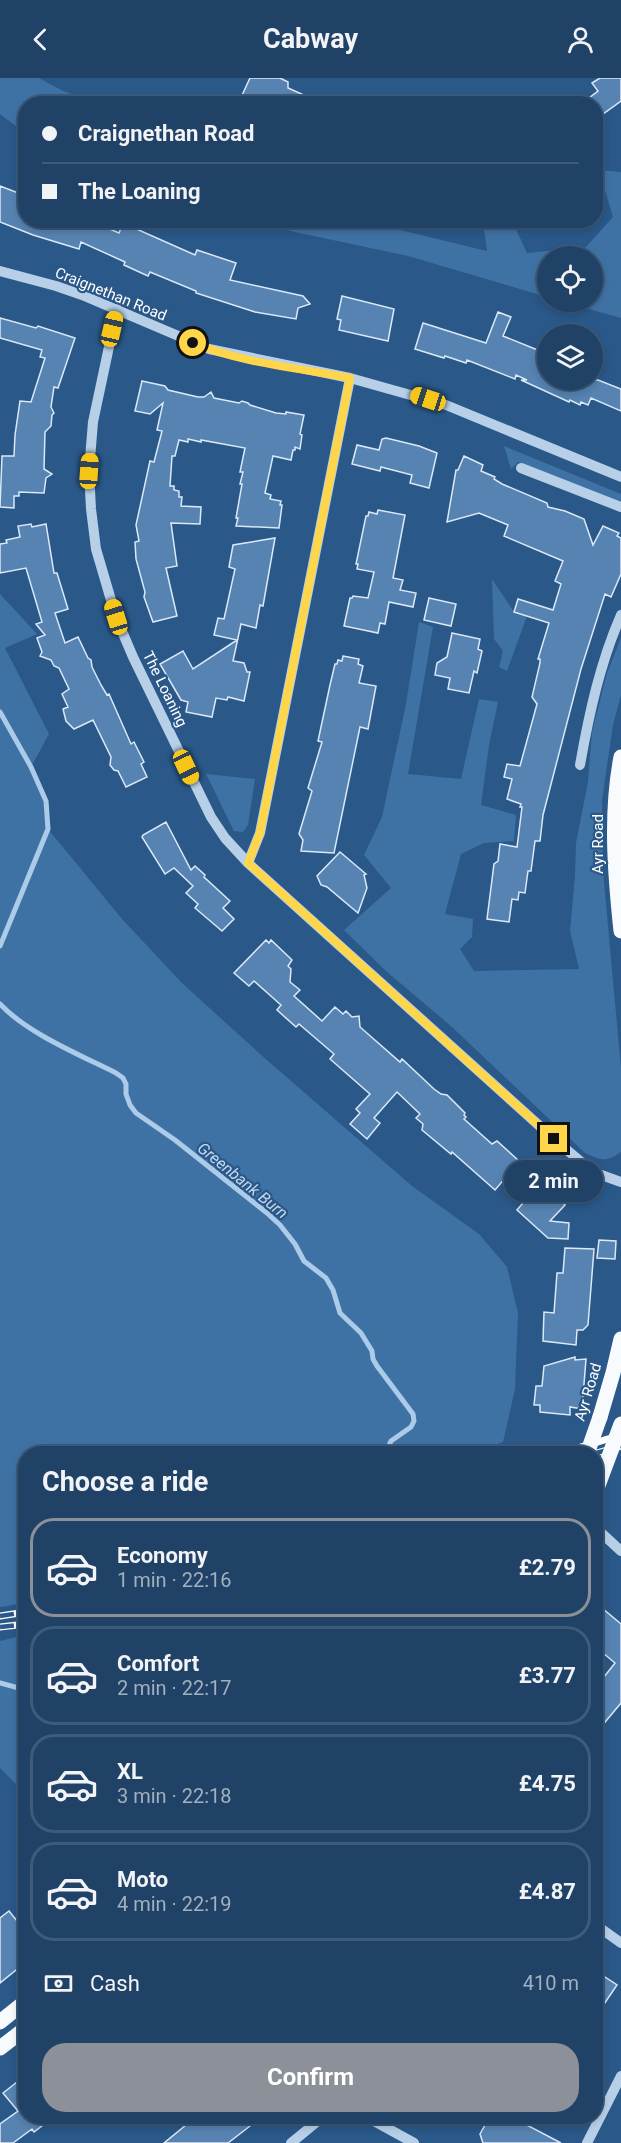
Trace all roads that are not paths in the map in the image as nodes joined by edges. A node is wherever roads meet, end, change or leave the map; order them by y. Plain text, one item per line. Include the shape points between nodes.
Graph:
1 (0, 271) edge
2 (117, 309) junction
3 (350, 378) junction
4 (521, 468) dead end
5 (621, 477) edge
6 (621, 507) edge
7 (621, 615) edge
8 (621, 757) edge
9 (580, 765) dead end
10 (248, 863) junction
11 (621, 931) edge
12 (621, 1182) edge
13 (621, 1339) edge
14 (621, 1424) edge
15 (590, 1446) edge
16 (603, 1472) edge
17 (603, 1534) edge
18 (621, 1551) edge
19 (603, 1930) edge
20 (621, 1943) edge
21 (18, 2007) edge
22 (2, 2020) edge
23 (18, 2029) edge
24 (18, 2034) edge
25 (0, 2048) edge
26 (621, 2076) edge
27 (603, 2111) edge
28 (314, 2124) edge
29 (380, 2124) edge
30 (597, 2124) edge
31 (291, 2143) edge
32 (414, 2143) edge
33 (587, 2143) edge

1 - 2 street, Craignethan Road via 56,286
2 - 3 street, Craignethan Road via 209,349
2 - 10 street, The Loaning via 93,422 89,471 96,549 116,617 133,657 211,817
3 - 5 street, Craignethan Road via 446,405
3 - 10 street via 260,833
4 - 6 street
7 - 9 street via 597,684
8 - 11 main road, Ayr Road via 615,865
10 - 12 street, The Loaning via 561,1146 593,1172
13 - 15 main road, Ayr Road, bridge
14 - 16 main road, bridge
17 - 18 street
19 - 20 street
21 - 22 main road
22 - 23 main road
24 - 25 main road
26 - 27 street
28 - 31 street
29 - 32 street
30 - 33 street

